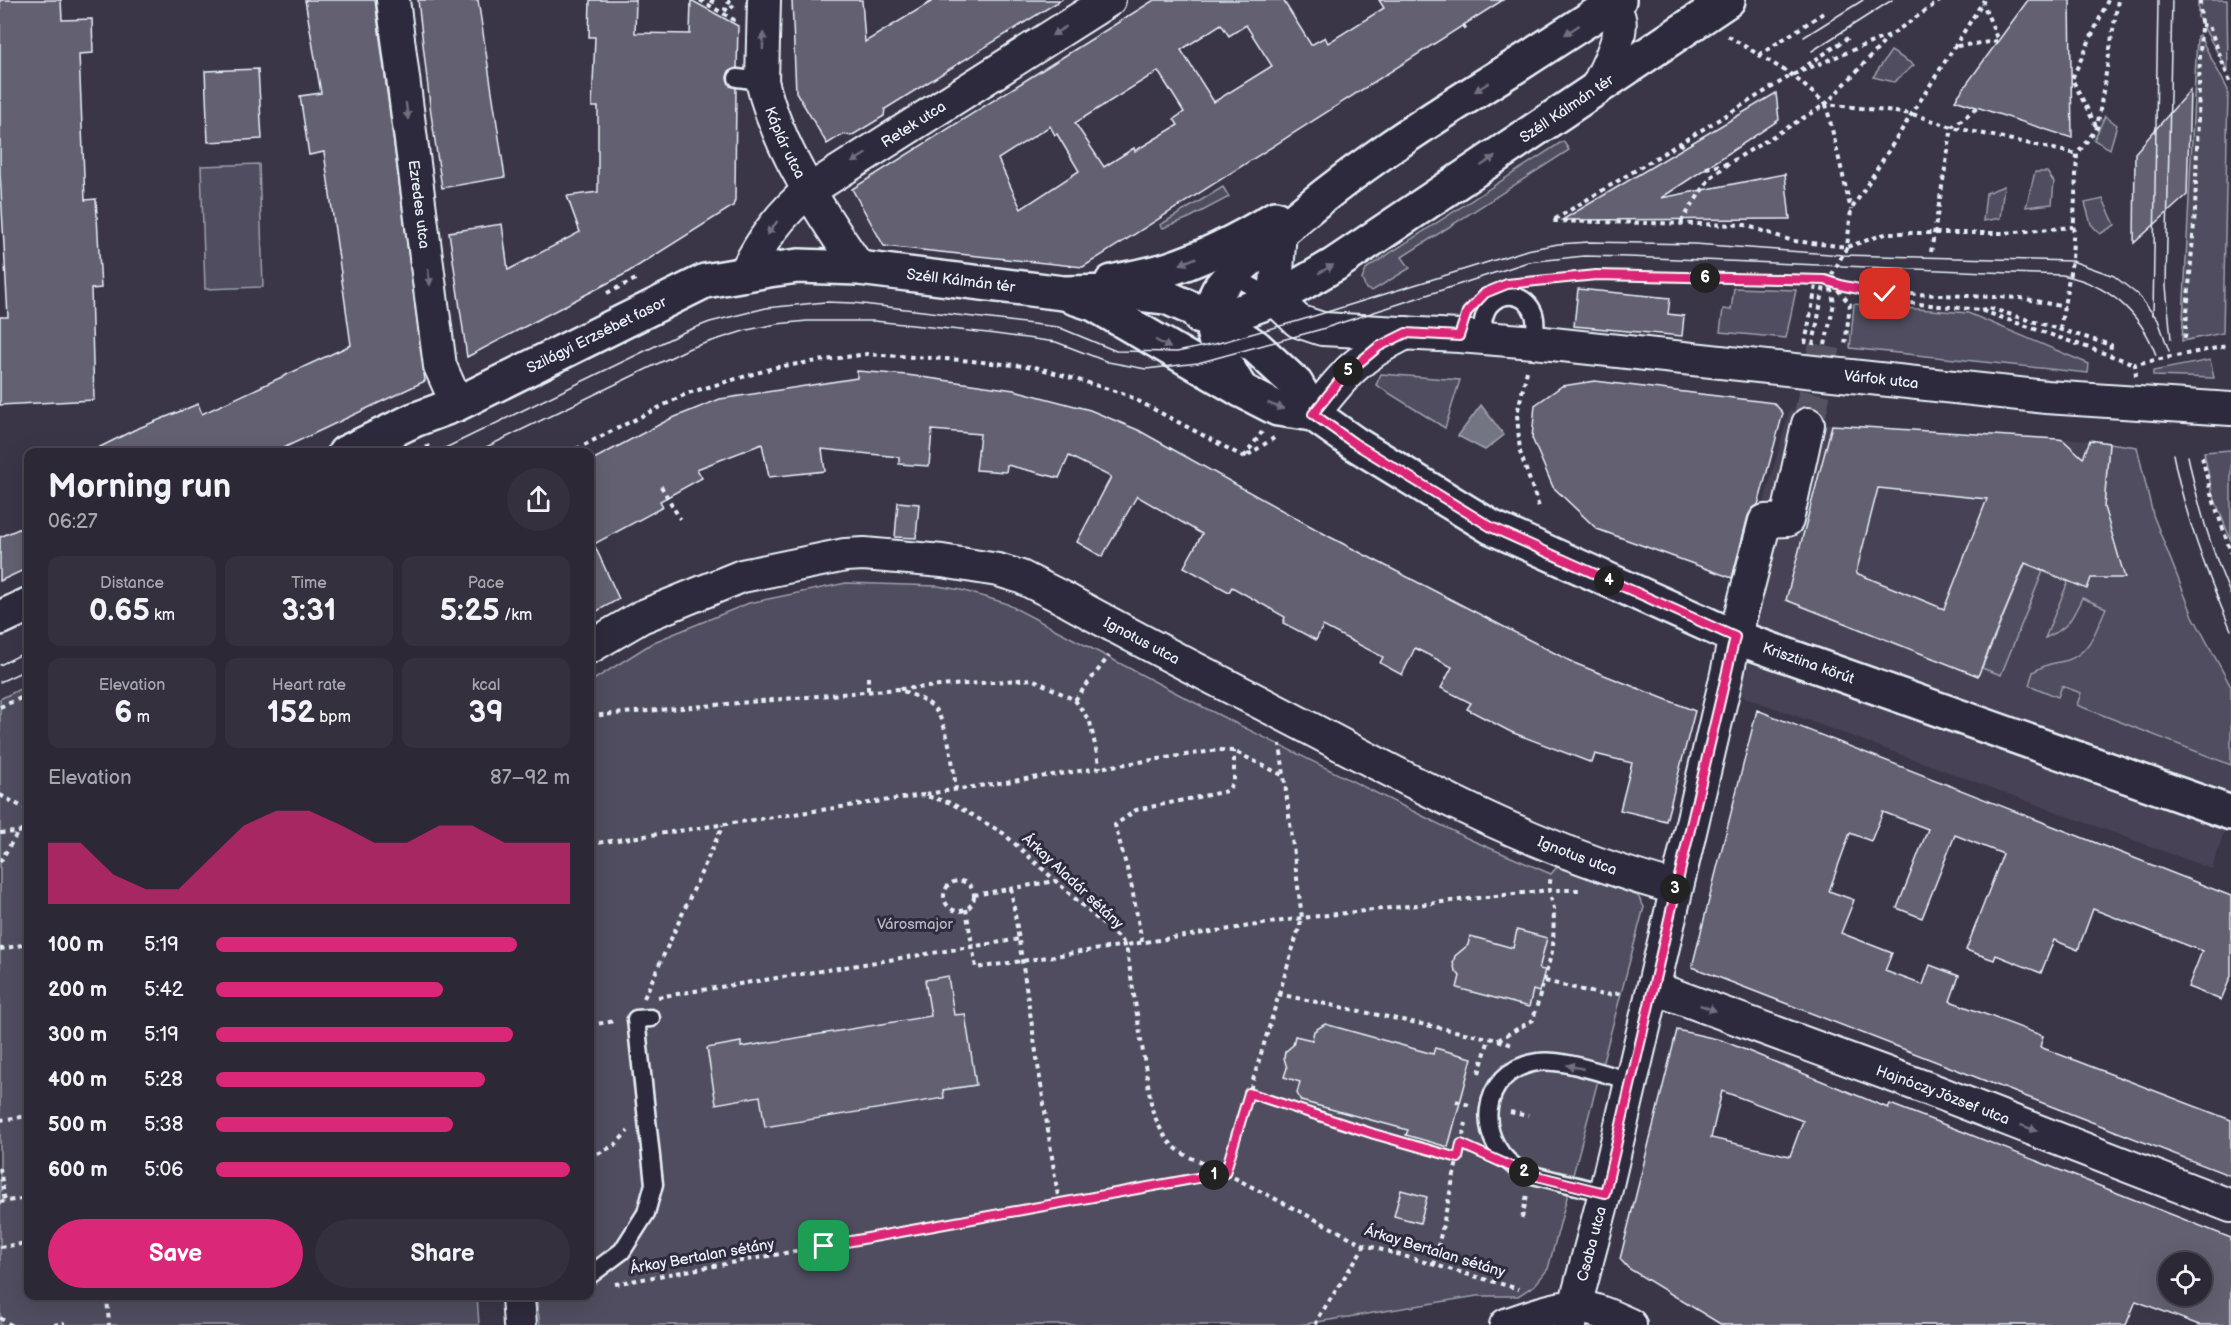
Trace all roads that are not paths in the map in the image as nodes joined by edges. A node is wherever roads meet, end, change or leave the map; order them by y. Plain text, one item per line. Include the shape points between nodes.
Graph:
1 (393, 0) edge
2 (1109, 0) edge
3 (1728, 0) edge
4 (1614, 2) edge
5 (751, 3) edge
6 (1597, 87) junction
7 (1371, 159) junction
8 (810, 190) junction
9 (1280, 231) junction
10 (1242, 239) junction
11 (859, 268) junction
12 (744, 275) junction
13 (1233, 276) junction
14 (1063, 293) junction
15 (1275, 298) junction
16 (1094, 304) junction
17 (1211, 317) junction
18 (1406, 333) junction
19 (1480, 337) junction
20 (1534, 342) junction
21 (1272, 362) junction
22 (1241, 390) junction
23 (457, 404) junction
24 (2231, 409) edge
25 (1313, 414) junction
26 (1808, 424) tunnel mouth
27 (355, 448) edge
28 (24, 606) edge
29 (0, 618) edge
30 (1735, 637) junction
31 (594, 645) edge
32 (2231, 813) edge
33 (1676, 888) junction
34 (1639, 990) junction
35 (651, 1018) dead end
36 (1632, 1081) junction
37 (1605, 1193) junction
38 (2231, 1206) edge
39 (594, 1272) edge
40 (1573, 1316) edge
41 (1506, 1325) edge
42 (1630, 1325) edge

1 -> 23 street, Ezredes utca via 440,366
2 -> 8 street, Retek utca
3 - 6 main road
4 - 6 street, Széll Kálmán tér via 1619,18 1617,39
4 -> 7 main road, Széll Kálmán tér
8 -> 5 street, Káplár utca via 749,79
15 -> 6 main road, Széll Kálmán tér via 1334,265
7 - 9 main road, Széll Kálmán tér
7 - 10 main road
8 - 11 street, Káplár utca
8 -> 12 street, Retek utca via 789,206 759,244
9 - 13 main road, Széll Kálmán tér
9 - 15 street
10 - 13 lane, Széll Kálmán tér via 1228,262
10 -> 14 main road via 1166,270
11 - 12 main road, Szilágyi Erzsébet fasor via 798,266
11 - 14 main road, Széll Kálmán tér
12 - 23 main road, Szilágyi Erzsébet fasor via 705,281
13 - 15 lane
13 - 17 main road, Széll Kálmán tér via 1218,292
14 - 16 main road, Széll Kálmán tér
14 - 17 main road, Széll Kálmán tér via 1120,292 1166,297
15 - 17 main road, Széll Kálmán tér via 1246,311
15 - 18 street, Várfok utca via 1298,321 1322,329
15 - 21 main road via 1263,331
16 - 17 main road, Széll Kálmán tér
16 -> 22 main road, Széll Kálmán tér
17 - 21 main road, Széll Kálmán tér
17 - 22 main road, Széll Kálmán tér via 1215,344
18 - 19 street, Várfok utca
18 - 25 street, Várfok utca via 1359,360
19 - 20 street, Várfok utca
19 - 20 lane via 1488,307 1503,296 1513,296 1531,306 1535,316
20 - 24 street, Várfok utca via 2046,397
21 - 25 main road, Krisztina körút via 1296,384
22 -> 25 main road, Krisztina körút via 1278,409
23 - 27 main road, Szilágyi Erzsébet fasor
25 - 30 main road, Krisztina körút via 1491,527
26 - 30 street, Csaba utca via 1786,520 1765,521
28 - 29 main road
30 - 32 main road, Krisztina körút
30 - 33 street, Csaba utca
31 - 33 street, Ignotus utca via 641,617 742,576 845,555 942,561 1003,572 1063,598 1487,820 1587,860
33 - 34 street, Csaba utca
34 - 36 street, Csaba utca
34 -> 38 street, Hajnóczy József utca via 1943,1094
35 - 39 lane via 636,1018 654,1184 645,1213 622,1251
36 - 37 street, Csaba utca
36 -> 37 lane via 1560,1063 1536,1062 1508,1076 1496,1090 1488,1113 1491,1138 1514,1167
37 - 40 street, Csaba utca
40 - 41 street via 1537,1315
40 - 42 street via 1610,1316

